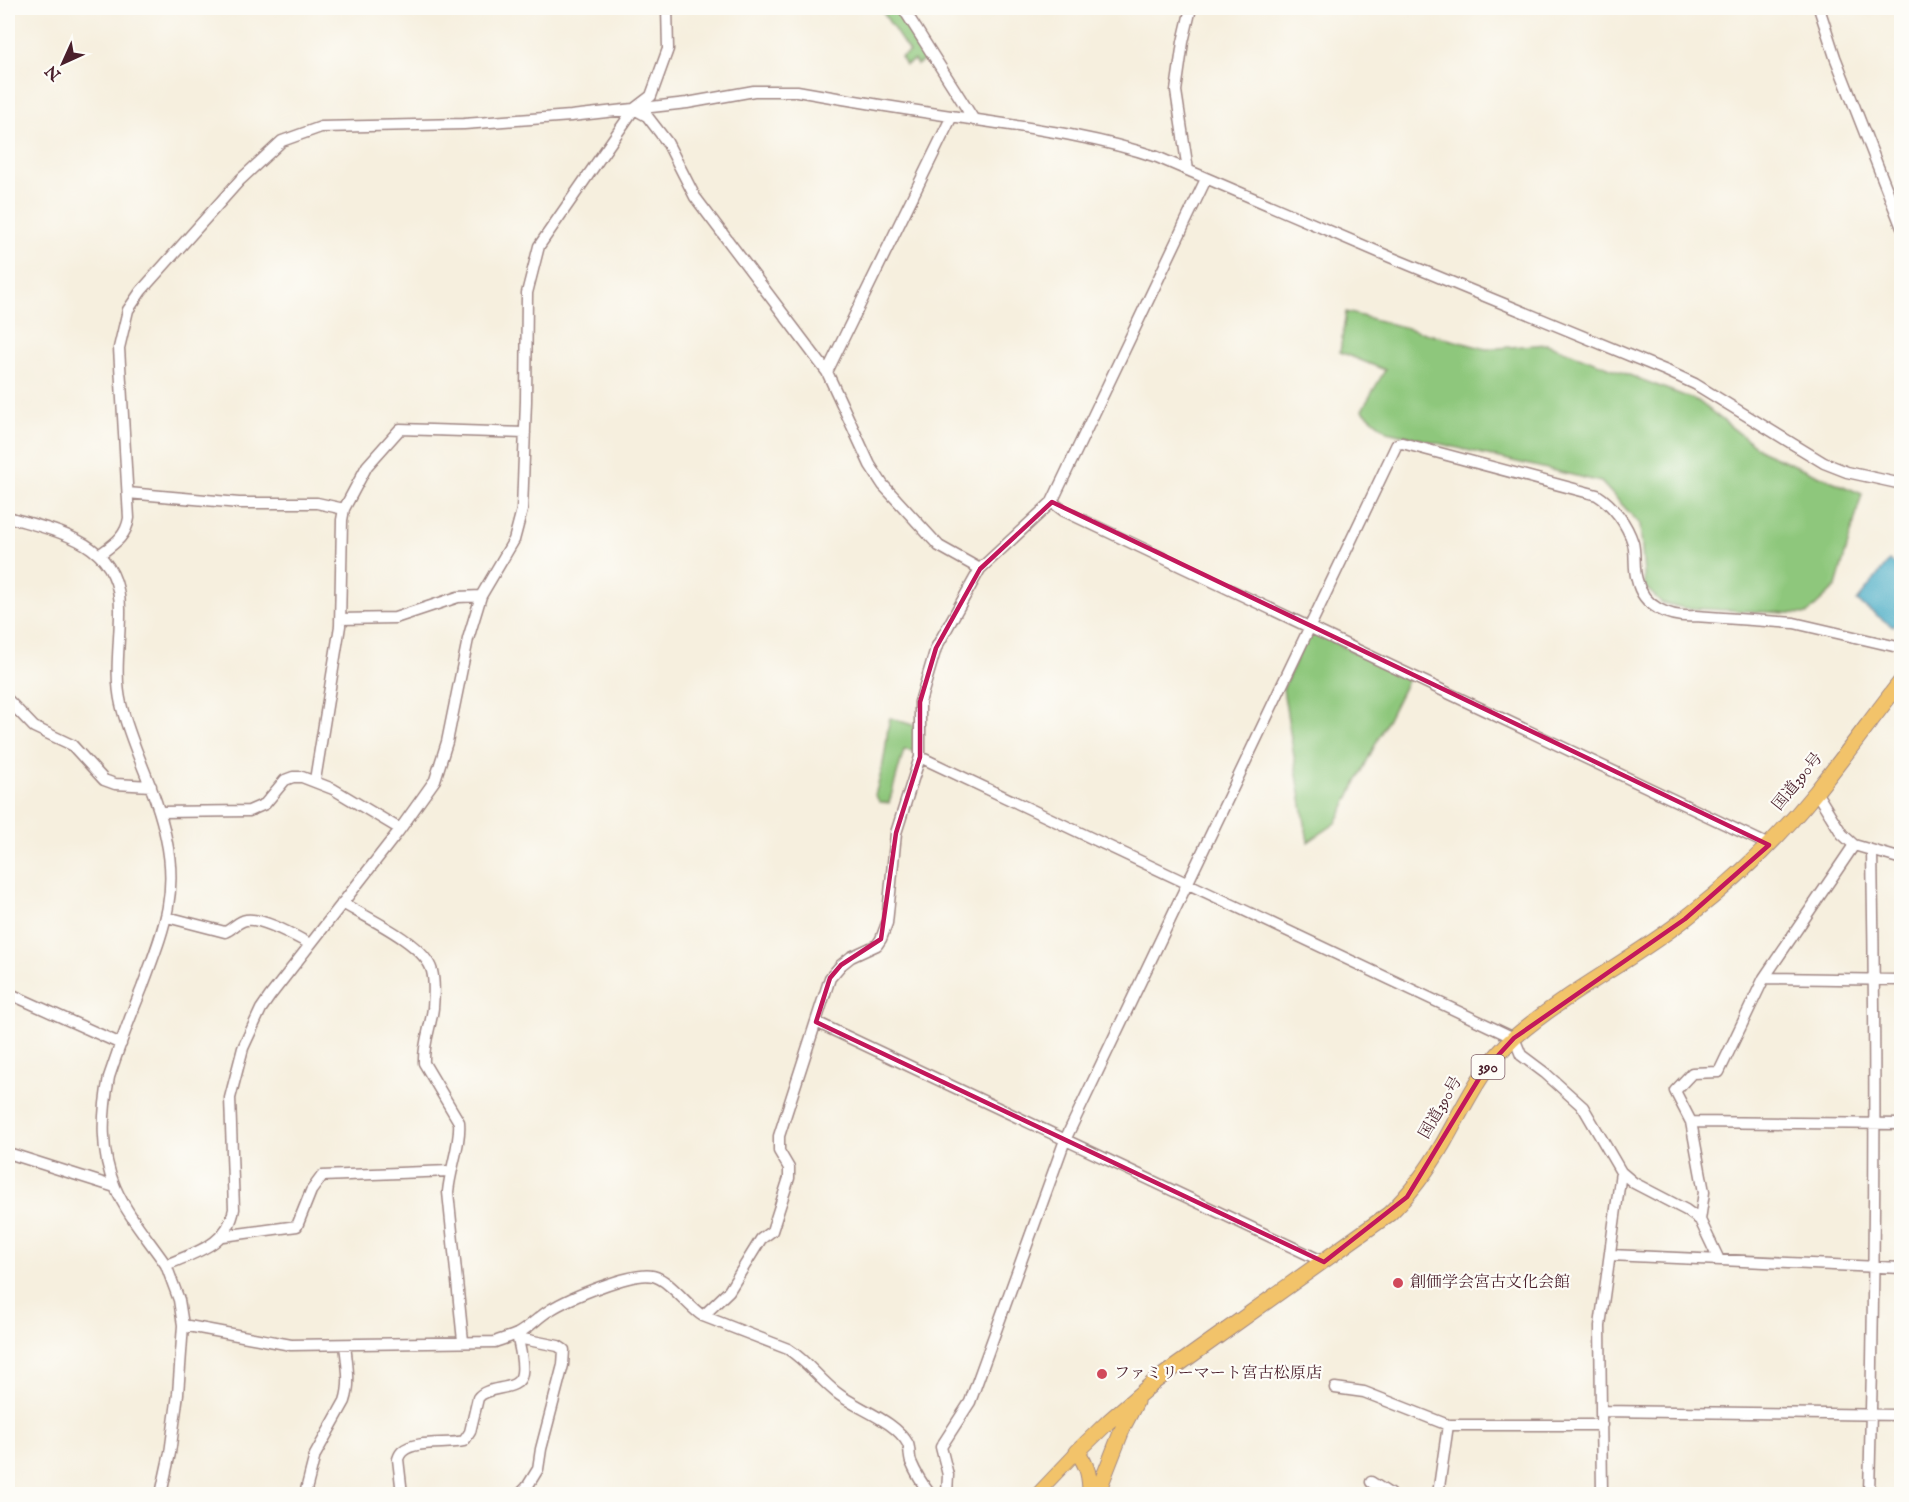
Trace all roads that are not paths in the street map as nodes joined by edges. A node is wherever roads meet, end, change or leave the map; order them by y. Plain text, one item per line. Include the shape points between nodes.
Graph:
1 (668, 8) edge
2 (903, 8) edge
3 (1191, 8) edge
4 (1819, 8) edge
5 (634, 109) junction
6 (952, 116) junction
7 (974, 120) junction
8 (1188, 170) junction
9 (1206, 178) junction
10 (1902, 228) edge
11 (827, 372) junction
12 (525, 433) junction
13 (1902, 484) edge
14 (128, 493) junction
15 (1052, 502) junction
16 (344, 509) junction
17 (8, 517) edge
18 (99, 555) junction
19 (980, 569) junction
20 (481, 596) junction
21 (340, 619) junction
22 (1309, 626) junction
23 (1902, 648) edge
24 (1902, 680) edge
25 (8, 700) edge
26 (920, 757) junction
27 (315, 780) junction
28 (152, 786) junction
29 (1816, 792) junction
30 (160, 812) junction
31 (400, 829) junction
32 (1769, 845) junction
33 (1854, 845) junction
34 (1872, 851) junction
35 (1902, 859) edge
36 (1186, 884) junction
37 (342, 903) junction
38 (167, 917) junction
39 (310, 944) junction
40 (1764, 978) junction
41 (1875, 979) junction
42 (1902, 980) edge
43 (8, 993) edge
44 (816, 1022) junction
45 (1514, 1038) junction
46 (121, 1044) junction
47 (1691, 1122) junction
48 (1874, 1124) junction
49 (1902, 1124) edge
50 (1065, 1140) junction
51 (8, 1153) edge
52 (450, 1171) junction
53 (1621, 1172) junction
54 (115, 1187) junction
55 (1700, 1220) junction
56 (224, 1236) junction
57 (1610, 1255) junction
58 (1719, 1260) junction
59 (1324, 1262) junction
60 (166, 1265) junction
61 (1873, 1268) junction
62 (1902, 1268) edge
63 (703, 1316) junction
64 (183, 1325) junction
65 (518, 1336) junction
66 (463, 1341) junction
67 (345, 1345) junction
68 (1335, 1388) dead end
69 (1142, 1392) junction
70 (1602, 1411) junction
71 (1872, 1414) junction
72 (1902, 1415) edge
73 (1448, 1425) junction
74 (1602, 1425) junction
75 (1077, 1452) junction
76 (1371, 1482) dead end
77 (161, 1494) edge
78 (305, 1494) edge
79 (402, 1494) edge
80 (520, 1494) edge
81 (930, 1494) edge
82 (947, 1494) edge
83 (1037, 1494) edge
84 (1090, 1494) edge
85 (1097, 1494) edge
86 (1390, 1494) edge
87 (1438, 1494) edge
88 (1602, 1494) edge
89 (1869, 1494) edge

1 - 5 street via 668,49 651,96
2 - 7 street
3 - 8 street via 1176,91
4 - 10 street
5 - 6 street via 773,89
5 - 11 street via 647,116 668,142 695,197
5 - 12 street via 539,246 527,292
5 - 14 street via 464,124 321,127 282,141 240,180 128,310 119,348
6 - 7 street
6 - 11 street
7 - 8 street via 1127,147
8 - 9 street
9 - 13 street via 1667,371 1834,468
9 - 15 street
11 - 19 street via 883,485 939,546
12 - 16 street via 400,429 367,466
12 - 20 street via 522,510 514,540
14 - 16 street via 239,503 317,503
14 - 18 street via 127,527 122,537
15 - 19 street
15 - 22 street
16 - 21 street
17 - 18 street via 76,539
18 - 28 street via 115,576 120,602 117,654 121,704
19 - 26 street via 936,648 928,672 920,702
20 - 21 street via 458,597 395,618
20 - 31 street via 441,763 428,791
21 - 27 street
22 - 23 street via 1393,449 1402,443 1597,495 1611,505 1626,527 1634,548 1636,580 1660,611 1682,617 1794,623
22 - 32 street
22 - 36 street
24 - 29 highway, 国道390号 / 390
25 - 28 street via 34,727 72,745 104,780
26 - 36 street
26 - 44 street via 896,833 881,939 868,951 851,957 830,978
27 - 30 street via 285,780 265,804 249,811
27 - 31 street
28 - 30 street
29 - 32 highway, 国道390号 / 390
29 - 33 street via 1842,834
30 - 38 street via 171,874
31 - 37 street
32 - 45 highway, 国道390号 / 390 via 1685,919
33 - 34 street
33 - 40 street
34 - 35 street
34 - 41 street
36 - 45 street
36 - 50 street
37 - 39 street
37 - 52 street via 410,944 428,961 434,991 424,1063 459,1122
38 - 39 street via 225,932 248,919 281,929
38 - 46 street
39 - 56 street via 261,1009 236,1070 230,1098 234,1209
40 - 41 street
40 - 47 street via 1719,1072 1692,1073 1675,1091
41 - 42 street
41 - 48 street
43 - 46 street
44 - 50 street
44 - 63 street via 779,1136 779,1151 789,1168 789,1178 772,1231 761,1239 729,1291
45 - 53 street via 1521,1055 1583,1107
45 - 59 highway, 国道390号 / 390 via 1483,1072 1443,1144 1407,1197
46 - 54 street via 104,1102 106,1160
47 - 48 street
47 - 55 street via 1704,1192
48 - 49 street
48 - 61 street
50 - 59 street
50 - 82 street via 970,1402 941,1447 948,1475
51 - 54 street
52 - 56 street via 322,1176 311,1191 297,1226
52 - 66 street via 450,1222
53 - 55 street
53 - 57 street
54 - 60 street
55 - 58 street
56 - 60 street
57 - 58 street
57 - 70 street via 1600,1326
58 - 61 street
59 - 69 highway, 国道390号 / 390
60 - 64 street
61 - 62 street
61 - 71 street
63 - 65 street via 662,1280 639,1276 616,1281 560,1305
63 - 81 street via 788,1349 836,1392 885,1420 908,1444 910,1461
64 - 67 street via 291,1345
64 - 77 street via 178,1394
65 - 66 street
65 - 79 street via 523,1372 520,1380 512,1386 481,1393 464,1441 416,1445 403,1450 398,1459
65 - 80 street via 564,1350 538,1469
66 - 67 street
67 - 78 street via 348,1393 315,1455
68 - 73 street via 1364,1392
69 - 75 highway, 国道390号 / 390
69 - 85 highway via 1124,1425
70 - 71 street
70 - 74 street
71 - 72 street
71 - 89 street
73 - 74 street
73 - 87 street
74 - 88 street
75 - 83 main road
75 - 84 highway via 1088,1469
76 - 86 street

